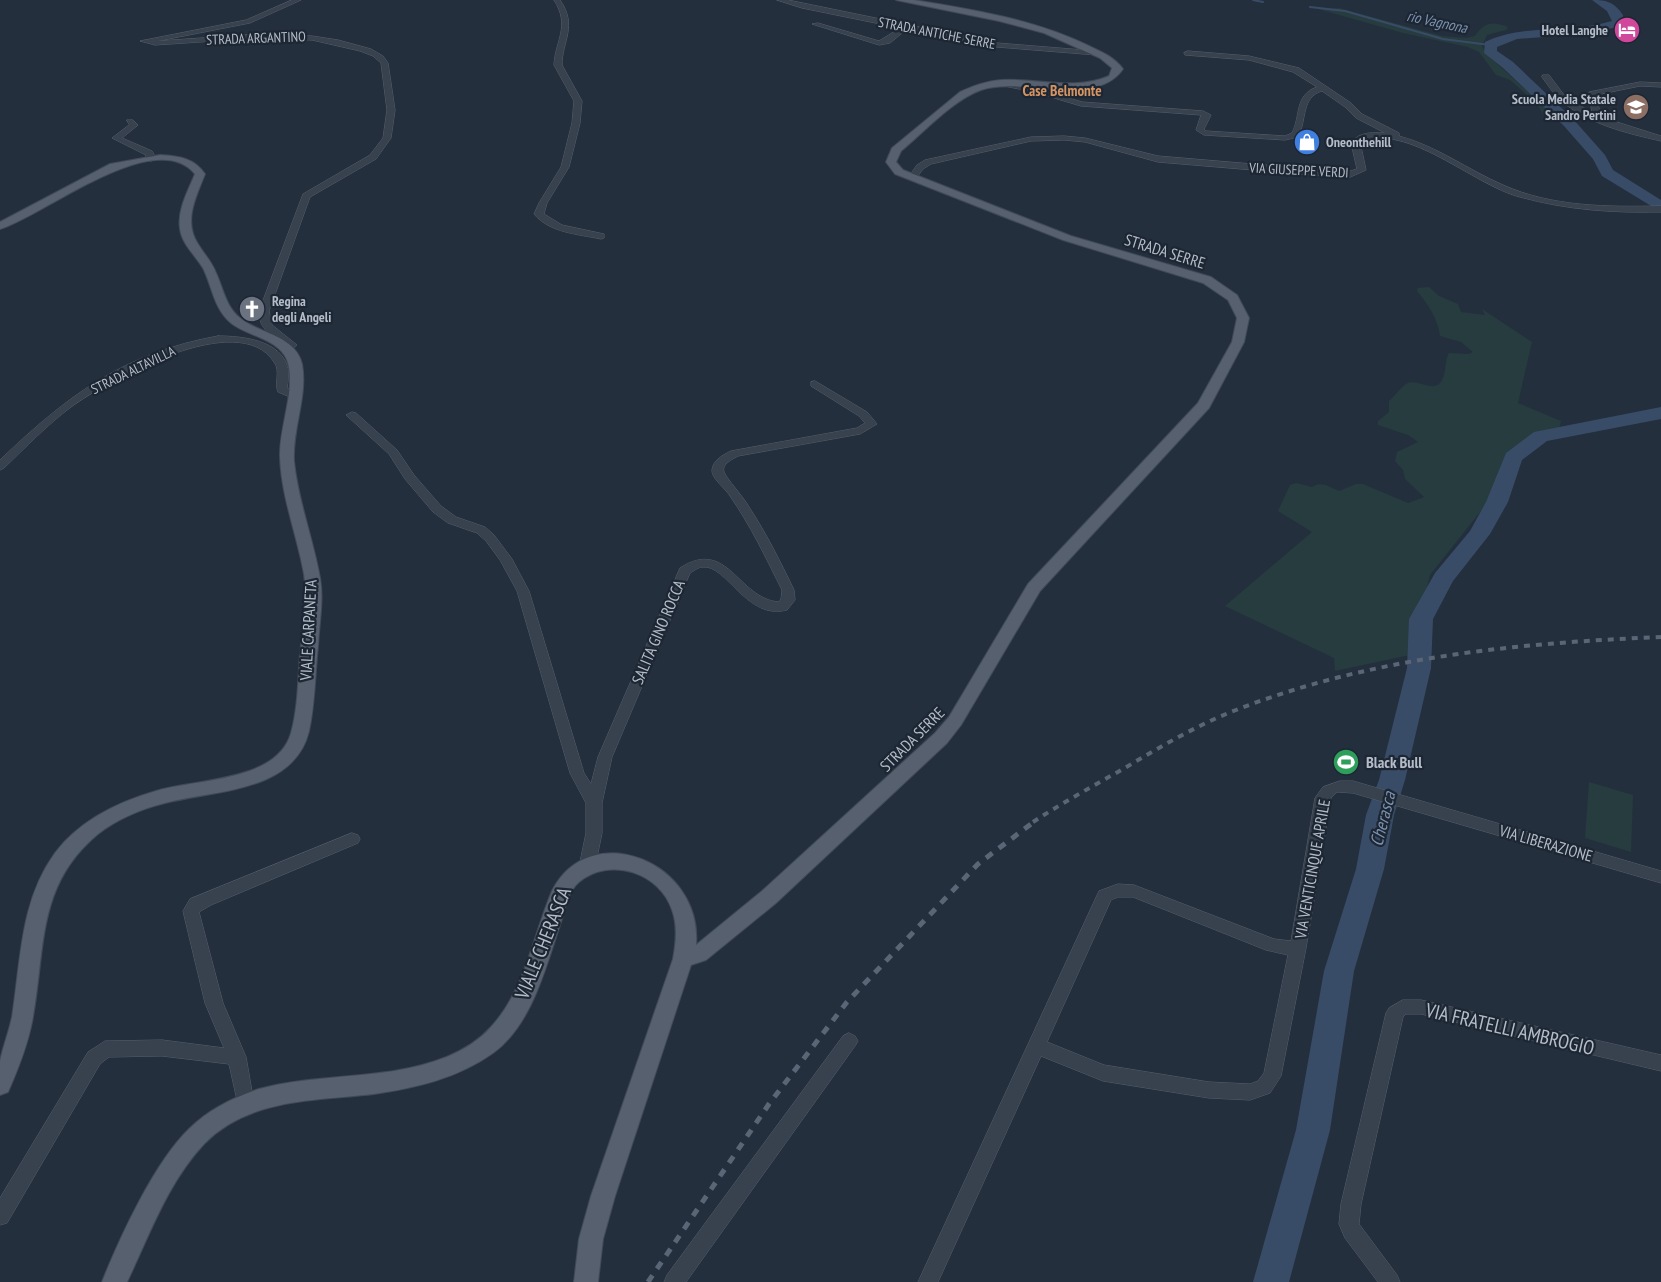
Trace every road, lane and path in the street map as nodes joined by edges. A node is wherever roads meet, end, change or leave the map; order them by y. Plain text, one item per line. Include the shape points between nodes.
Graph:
1 (298, 0) edge
2 (557, 0) edge
3 (780, 0) edge
4 (900, 0) edge
5 (816, 24) dead end
6 (907, 26) junction
7 (1188, 52) dead end
8 (1096, 53) junction
9 (1546, 77) dead end
10 (996, 84) junction
11 (1661, 86) edge
12 (1322, 88) junction
13 (1597, 118) junction
14 (130, 122) dead end
15 (1403, 139) junction
16 (1661, 139) edge
17 (149, 159) junction
18 (911, 179) junction
19 (1661, 209) edge
20 (0, 226) edge
21 (601, 236) dead end
22 (287, 350) junction
23 (815, 384) dead end
24 (294, 395) junction
25 (352, 415) dead end
26 (0, 466) edge
27 (594, 803) junction
28 (1431, 809) joint
29 (352, 839) dead end
30 (587, 867) junction
31 (1661, 877) edge
32 (1298, 948) junction
33 (683, 959) junction
34 (849, 1041) dead end
35 (1037, 1046) junction
36 (237, 1057) junction
37 (1661, 1063) edge
38 (0, 1085) edge
39 (245, 1103) junction
40 (0, 1216) edge
41 (582, 1279) edge
42 (114, 1282) edge
43 (674, 1282) edge
44 (928, 1282) edge
45 (1390, 1282) edge

1 - 22 street, STRADA ARGANTINO via 248,22 144,41 305,36 349,44 383,60 391,109 390,132 375,156 306,196 266,307 265,325 292,345
2 - 21 street via 565,37 558,65 578,105 565,167 540,214 557,225
3 - 6 street, STRADA ANTICHE SERRE
4 - 8 main road, STRADA SERRE via 1011,21 1066,37
5 - 6 street via 879,43
6 - 8 street, STRADA ANTICHE SERRE via 997,45
7 - 12 street via 1272,62 1296,70
8 - 10 main road, STRADA SERRE via 1115,63 1117,75 1086,86
9 - 13 street via 1563,98
10 - 12 street via 1035,90 1081,104 1203,113 1207,115 1200,131 1207,134 1285,138 1295,135 1301,126 1307,93
10 - 18 main road, STRADA SERRE via 963,94 896,150 891,158 893,166
11 - 13 street via 1640,84 1592,94
12 - 15 street via 1359,116
13 - 16 street
14 - 17 street via 134,125 116,138 149,153
15 - 18 street, VIA GIUSEPPE VERDI via 1384,135 1360,137 1355,144 1362,170 1348,175 1169,160 1086,140 1054,137 928,162
15 - 19 street, VIA GIUSEPPE VERDI via 1498,186 1532,198 1595,209
17 - 20 main road via 103,170
17 - 22 main road via 187,162 196,167 200,174 184,221 185,232 229,314
18 - 33 main road, STRADA SERRE via 1067,238 1198,277 1233,298 1241,310 1243,325 1204,405 1034,588 955,722 769,897 699,954
22 - 24 main road, VIALE CARPANETA via 295,362
23 - 27 street, SALITA GINO ROCCA via 863,414 871,424 860,431 735,453 718,468 775,562 788,590 785,604 777,608 761,605 726,572 710,563 698,562 685,571 605,757
24 - 26 street, STRADA ALTAVILLA via 282,390 283,370 278,358 259,344 231,337 191,344 83,394
24 - 38 main road, VIALE CARPANETA via 287,459 313,579 305,694 297,743 268,771 133,806 105,820 75,844 53,873 37,910 21,1028 15,1054
25 - 27 street, SALITA GINO ROCCA via 393,452 437,509 452,520 481,530 506,559 522,591 577,772
27 - 30 street, SALITA GINO ROCCA via 594,833
28 - 31 street, VIA LIBERAZIONE
28 - 32 street, VIA VENTICINQUE APRILE via 1353,787 1326,791
29 - 36 street via 196,904 191,911 214,1003
30 - 33 main road via 602,862 628,862 666,882 685,917
30 - 39 main road, VIALE CHERASCA via 563,888 514,1013 487,1045 458,1063 406,1080 280,1094
32 - 35 street, VIA VENTICINQUE APRILE via 1272,945 1134,891 1111,892 1102,901
32 - 35 street, VIA VENTICINQUE APRILE via 1272,1076 1264,1087 1250,1092 1209,1090 1103,1073
33 - 41 main road via 603,1196
34 - 43 street
35 - 44 street, VIA VENTICINQUE APRILE
36 - 39 street
36 - 40 street via 162,1048 105,1049 94,1058
37 - 45 street, VIA FRATELLI AMBROGIO via 1421,1007 1403,1007 1395,1013 1349,1224
39 - 42 main road, VIALE CHERASCA via 217,1119 184,1151

